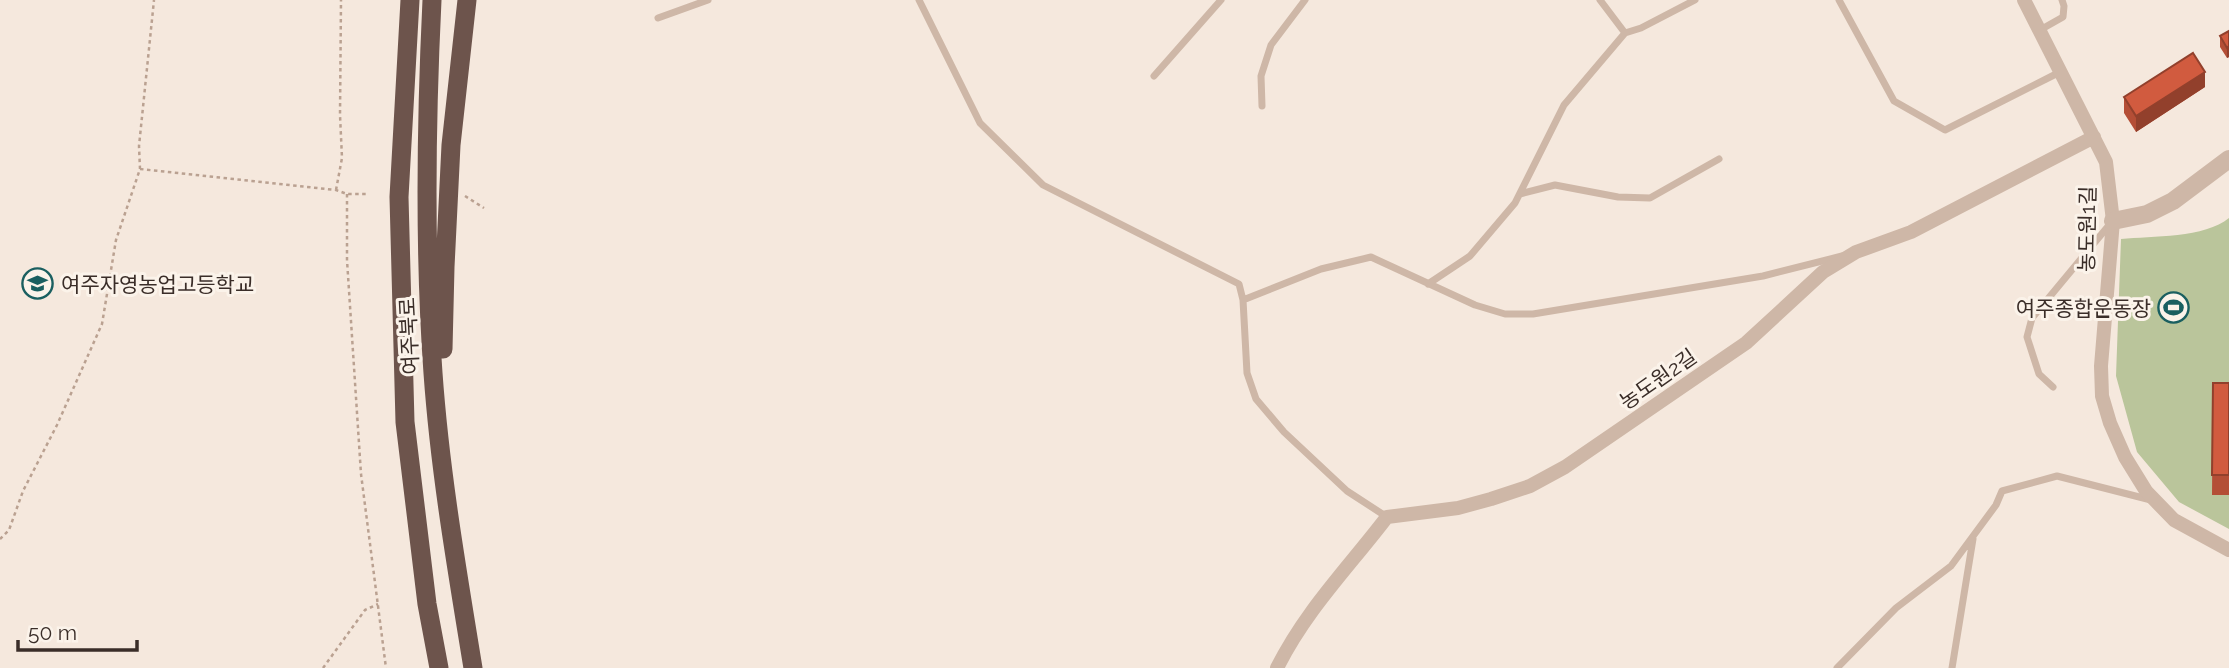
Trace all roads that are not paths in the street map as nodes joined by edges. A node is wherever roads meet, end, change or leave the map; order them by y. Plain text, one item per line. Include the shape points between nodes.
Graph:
1 (410, 0) edge
2 (432, 0) edge
3 (467, 0) edge
4 (708, 0) edge
5 (919, 0) edge
6 (1221, 0) edge
7 (1305, 0) edge
8 (1600, 0) edge
9 (1695, 0) edge
10 (1839, 0) edge
11 (2024, 0) edge
12 (2062, 0) edge
13 (658, 18) dead end
14 (2040, 30) junction
15 (1625, 33) junction
16 (2061, 72) junction
17 (1154, 76) dead end
18 (1262, 106) dead end
19 (2094, 137) junction
20 (1719, 159) dead end
21 (2229, 159) edge
22 (1520, 194) junction
23 (2113, 220) junction
24 (1856, 252) junction
25 (1429, 284) junction
26 (1243, 300) junction
27 (2053, 387) dead end
28 (2155, 501) junction
29 (447, 503) junction
30 (1387, 517) junction
31 (1974, 534) junction
32 (2229, 550) edge
33 (439, 668) edge
34 (473, 668) edge
35 (1277, 668) edge
36 (1837, 668) edge
37 (1952, 668) edge

1 - 33 highway, 여주북로 via 399,197 405,422
2 - 29 highway, 여주북로 via 426,115 430,307
3 - 29 highway via 451,145 445,267
4 - 13 lane
5 - 26 lane via 980,123 1043,185 1239,284
6 - 17 lane
7 - 18 lane via 1271,45 1261,76
8 - 15 lane
9 - 15 lane
10 - 16 lane via 1894,101 1945,130
11 - 14 street, 농도원1길
12 - 14 lane via 2063,17
14 - 16 street, 농도원1길
15 - 22 lane via 1564,105
16 - 19 street, 농도원1길
19 - 23 street, 농도원1길 via 2106,162
19 - 24 street, 농도원2길 via 1911,232
20 - 22 lane via 1650,198 1555,185
21 - 23 street via 2173,201 2147,214
22 - 25 lane via 1470,256
23 - 27 lane via 2032,318 2027,337 2039,374
23 - 28 street, 농도원1길 via 2102,396 2125,457
24 - 25 lane via 1763,276 1533,314 1505,314
24 - 30 street, 농도원2길 via 1823,272 1746,342 1565,467 1530,486 1491,499
25 - 26 lane via 1371,257 1321,269
26 - 30 lane via 1247,373 1256,399 1347,491
28 - 31 lane via 2057,476 2002,491
28 - 32 street, 농도원1길 via 2174,520
29 - 34 highway, 여주북로
30 - 35 street via 1297,630
31 - 36 lane via 1951,566 1896,608
31 - 37 lane

